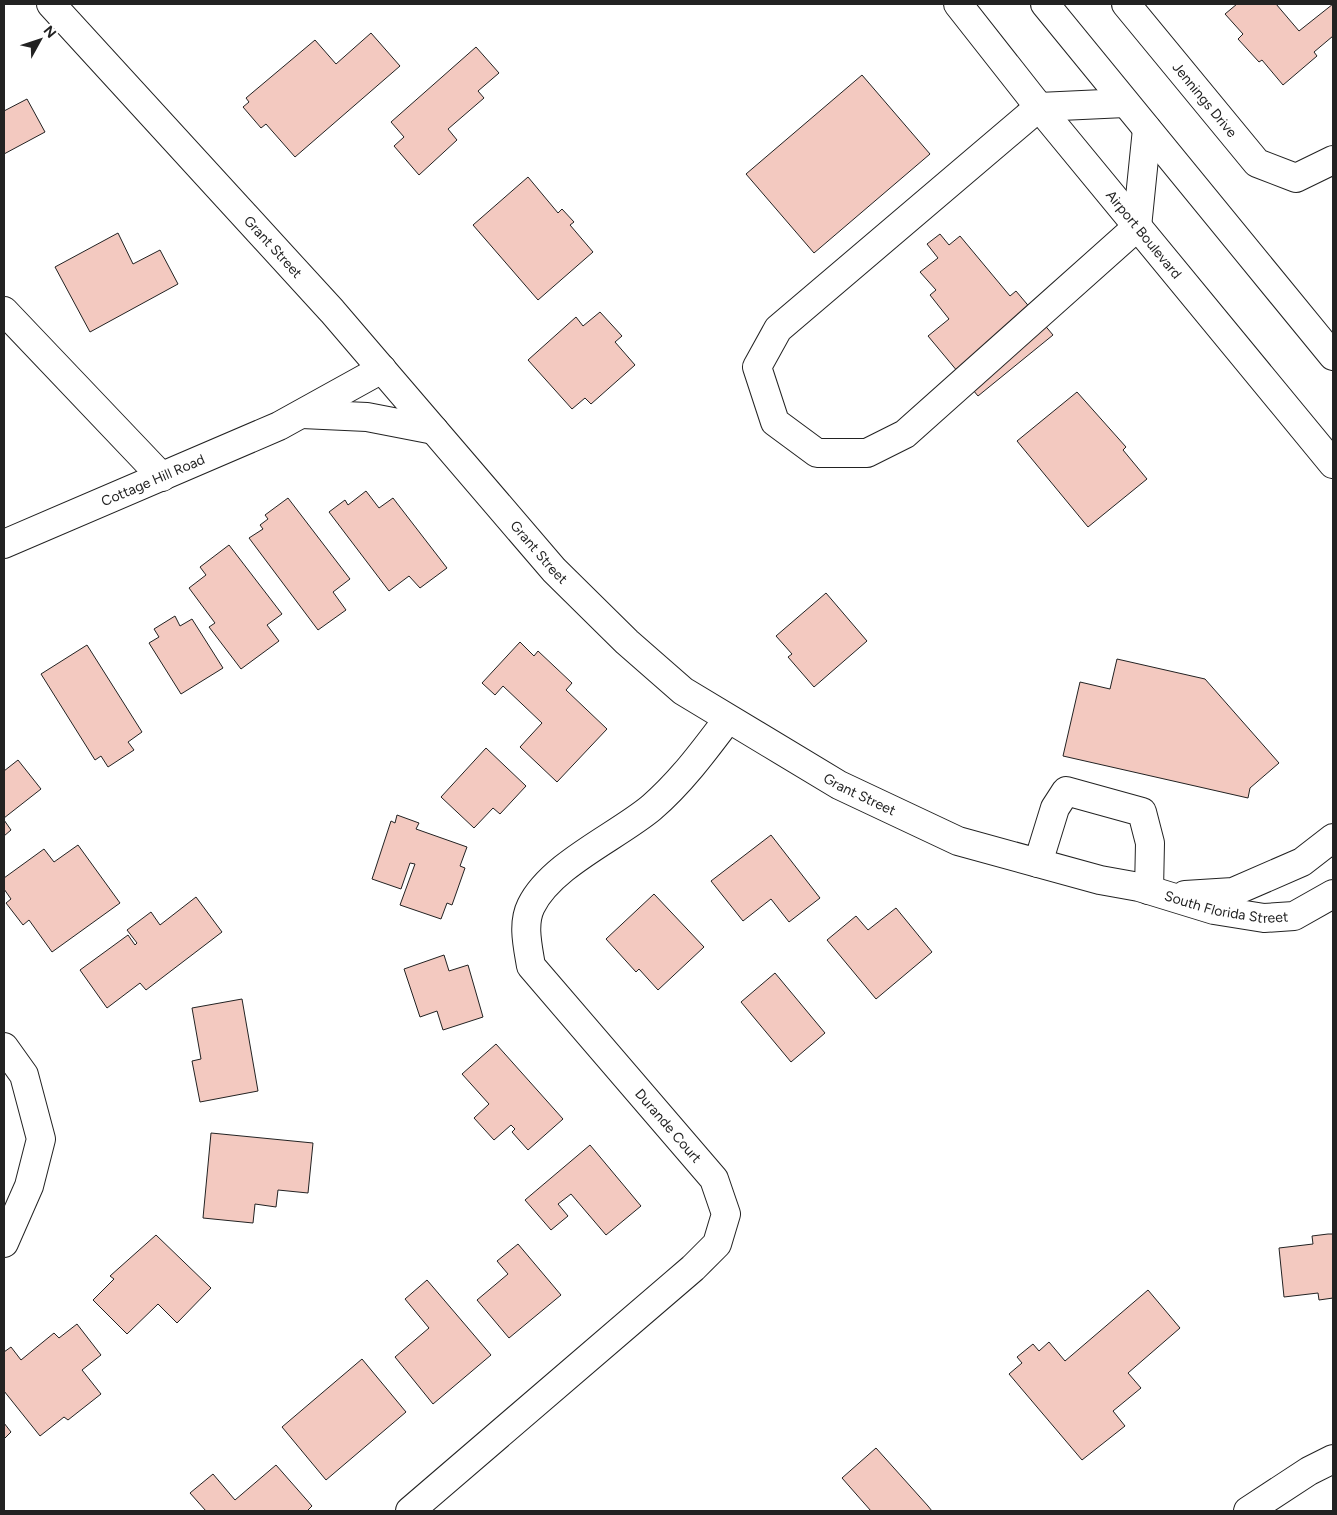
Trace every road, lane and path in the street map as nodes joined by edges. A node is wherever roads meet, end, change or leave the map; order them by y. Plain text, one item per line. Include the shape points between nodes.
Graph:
1 (51, 4) edge
2 (958, 4) edge
3 (1045, 4) edge
4 (1126, 4) edge
5 (1125, 103) junction
6 (1039, 107) junction
7 (1147, 129) junction
8 (1333, 160) edge
9 (1137, 227) junction
10 (4, 311) edge
11 (1333, 356) edge
12 (382, 369) junction
13 (302, 414) junction
14 (434, 430) junction
15 (1333, 464) edge
16 (162, 477) junction
17 (4, 544) edge
18 (728, 719) junction
19 (1333, 838) edge
20 (1038, 863) junction
21 (1160, 893) junction
22 (1333, 894) edge
23 (4, 1047) edge
24 (4, 1243) edge
25 (1333, 1460) edge
26 (410, 1511) edge
27 (1248, 1511) edge

1 - 12 street, Grant Street
2 - 6 street, Airport Boulevard
3 - 5 street
4 - 8 street, Jennings Drive via 1257,163 1296,178
5 - 6 street
5 - 7 street
6 - 9 street, Airport Boulevard
6 - 9 street via 778,329 757,367 775,422 817,453 867,453 905,434
7 - 9 street
7 - 11 street
9 - 15 street, Airport Boulevard
10 - 16 street
12 - 13 street, Cottage Hill Road
12 - 14 street, Grant Street
13 - 14 street via 367,417
13 - 16 street, Cottage Hill Road
14 - 18 street, Grant Street via 554,570 626,642 683,691
16 - 17 street, Cottage Hill Road
18 - 20 street, Grant Street via 839,786 958,841
18 - 26 street, Durande Court via 676,786 648,810 546,882 530,907 526,937 531,966 714,1179 726,1214 717,1244
19 - 21 street, South Florida Street via 1302,862 1234,892
20 - 21 street, Grant Street
20 - 21 street via 1055,808 1066,791 1142,812
21 - 22 street, South Florida Street via 1214,910 1264,918 1294,916
23 - 24 street via 24,1075 40,1139 29,1186
25 - 27 street via 1309,1471

